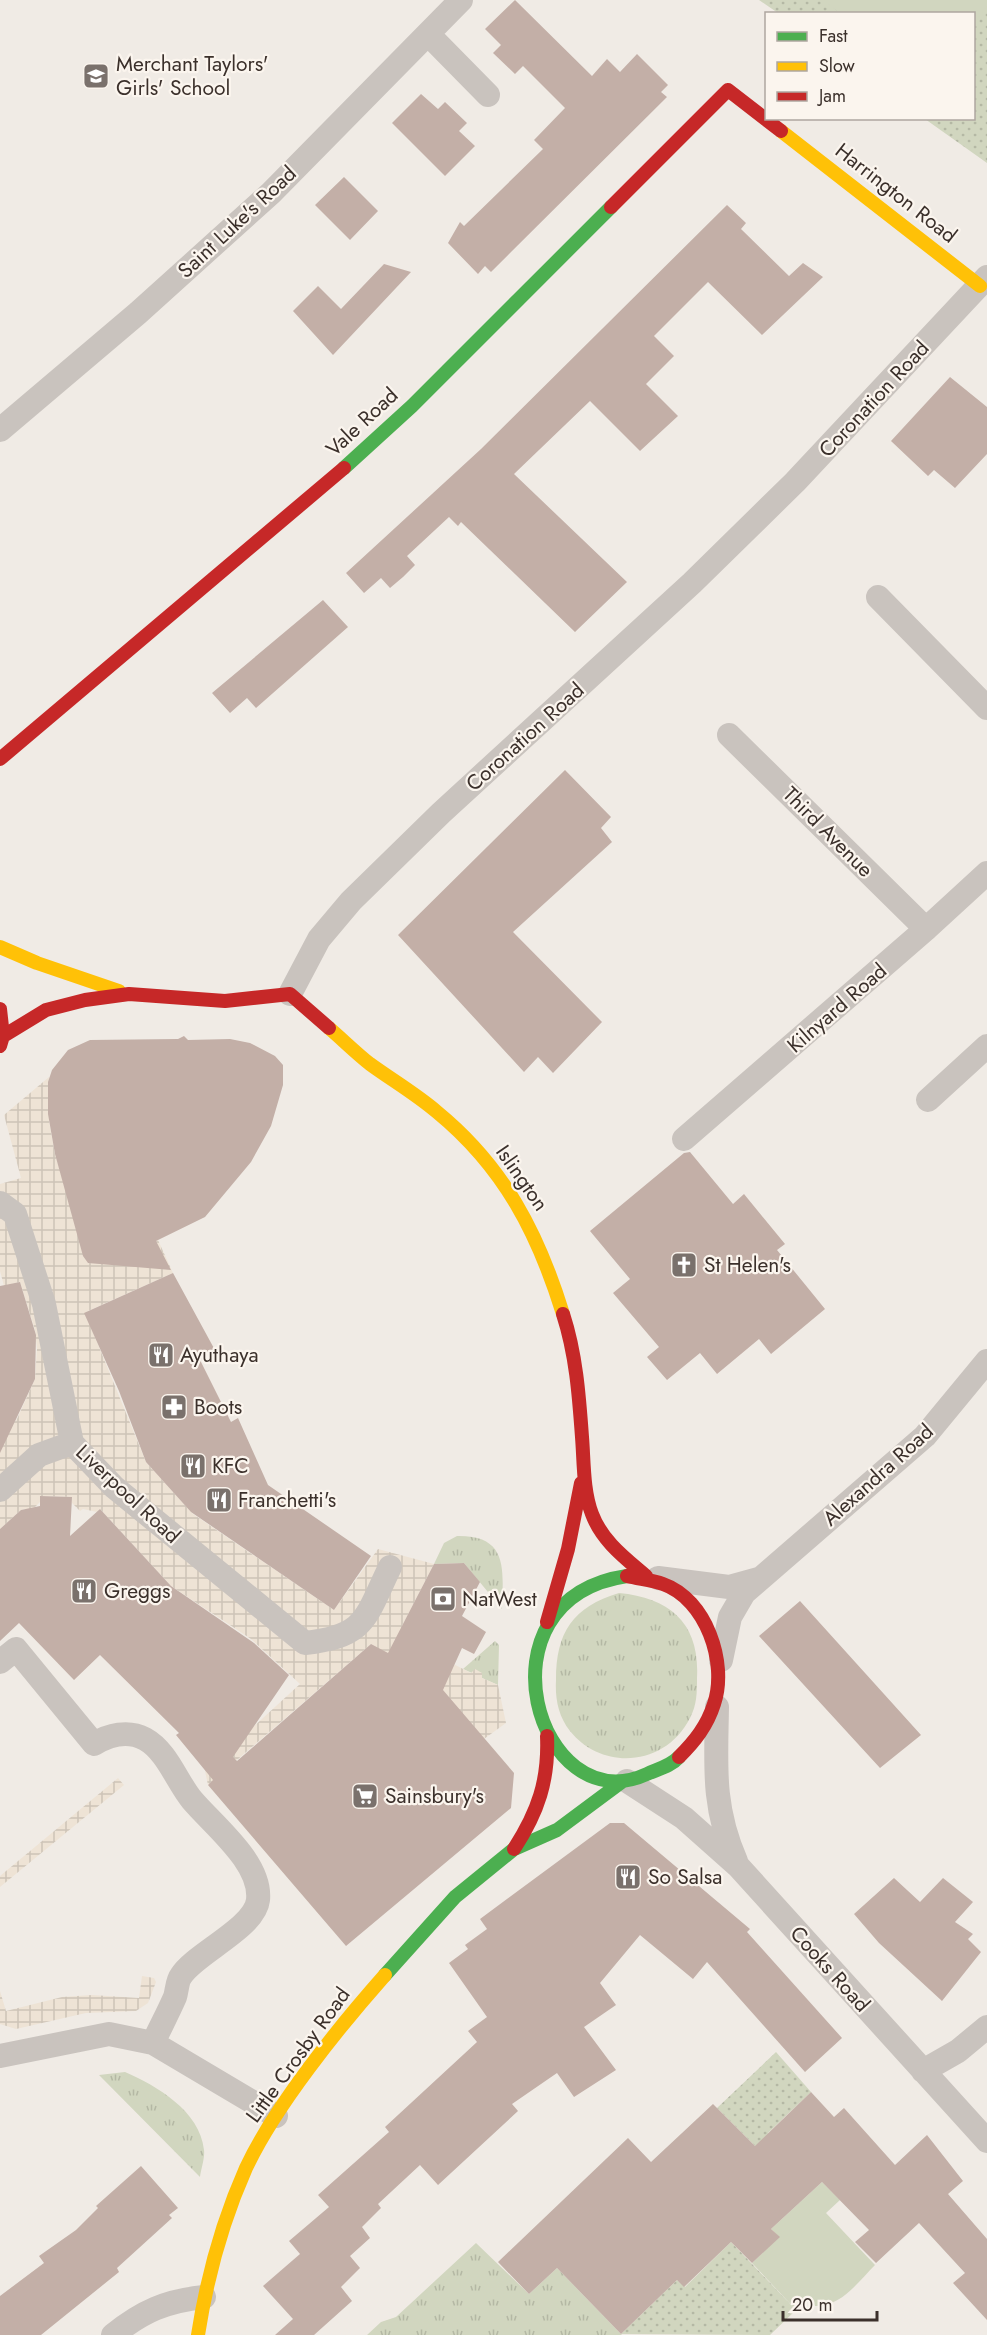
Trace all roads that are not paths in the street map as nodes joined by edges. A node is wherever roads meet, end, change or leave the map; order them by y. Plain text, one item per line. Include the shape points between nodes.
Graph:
1 (461, 0) edge
2 (428, 34) junction
3 (728, 90) joint
4 (488, 95) dead end
5 (765, 118) edge
6 (768, 120) edge
7 (984, 282) edge
8 (0, 430) edge
9 (878, 597) dead end
10 (987, 708) edge
11 (729, 735) dead end
12 (0, 759) edge
13 (987, 873) edge
14 (926, 929) junction
15 (0, 947) edge
16 (129, 994) junction
17 (290, 994) junction
18 (0, 1009) edge
19 (1, 1040) edge
20 (987, 1046) edge
21 (928, 1100) dead end
22 (684, 1139) dead end
23 (0, 1203) edge
24 (987, 1361) edge
25 (72, 1443) junction
26 (584, 1466) junction
27 (0, 1490) edge
28 (390, 1567) dead end
29 (649, 1577) junction
30 (758, 1579) junction
31 (542, 1643) junction
32 (0, 1662) edge
33 (718, 1684) junction
34 (548, 1736) junction
35 (625, 1781) junction
36 (514, 1849) junction
37 (738, 1866) junction
38 (987, 2027) edge
39 (153, 2043) junction
40 (0, 2056) edge
41 (923, 2071) junction
42 (276, 2116) junction
43 (987, 2141) edge
44 (204, 2297) junction
45 (113, 2335) edge
46 (198, 2335) edge

1 - 2 street, Saint Luke's Road
2 - 4 street
2 - 8 street, Saint Luke's Road via 271,192 138,314
3 - 5 main road, Harrington Road
3 - 12 main road, Vale Road via 412,406 315,494
6 - 7 main road, Harrington Road
7 - 17 street, Coronation Road via 795,482 692,583 351,901 319,939
9 - 10 street
11 - 14 street, Third Avenue
13 - 14 street, Kilnyard Road
14 - 22 street, Kilnyard Road
15 - 16 main road
16 - 17 main road via 225,1001
16 - 19 main road via 65,1003 46,1010
17 - 26 main road, Islington via 369,1063 438,1112 494,1168 515,1199 546,1260 572,1342
18 - 19 main road
20 - 21 street
23 - 25 street, Liverpool Road via 15,1214 44,1304
24 - 30 street, Alexandra Road via 925,1436
25 - 27 street via 39,1455
25 - 28 street, Liverpool Road via 114,1487 305,1643 336,1640 363,1623
26 - 29 main road, Islington via 598,1526 612,1547
26 - 31 main road, Islington via 568,1550
29 - 30 street, Alexandra Road via 729,1587
29 - 31 main road via 610,1578 578,1592 564,1603
29 - 33 main road via 679,1592 702,1619 717,1655
30 - 33 street, Alexandra Road via 730,1617
31 - 34 main road via 535,1691 537,1710
32 - 39 street via 16,1649 94,1744 107,1736 127,1734 146,1740 192,1800 230,1839 257,1881 258,1902 247,1921 181,1975
33 - 35 main road via 712,1716 691,1751 657,1773
33 - 37 street, Cooks Road via 718,1808 724,1835
34 - 35 main road via 573,1765 589,1775
34 - 36 main road, Little Crosby Road via 547,1788 534,1819
35 - 36 main road, Little Crosby Road via 557,1830
35 - 37 street, Cooks Road via 684,1818
36 - 42 main road, Little Crosby Road via 455,1897 417,1936
37 - 41 street, Cooks Road
38 - 41 street via 958,2051
39 - 40 street via 109,2034
39 - 42 street
41 - 43 street, Cooks Road
42 - 44 main road, Little Crosby Road via 247,2168 225,2223
44 - 45 street via 161,2304
44 - 46 main road, Little Crosby Road

